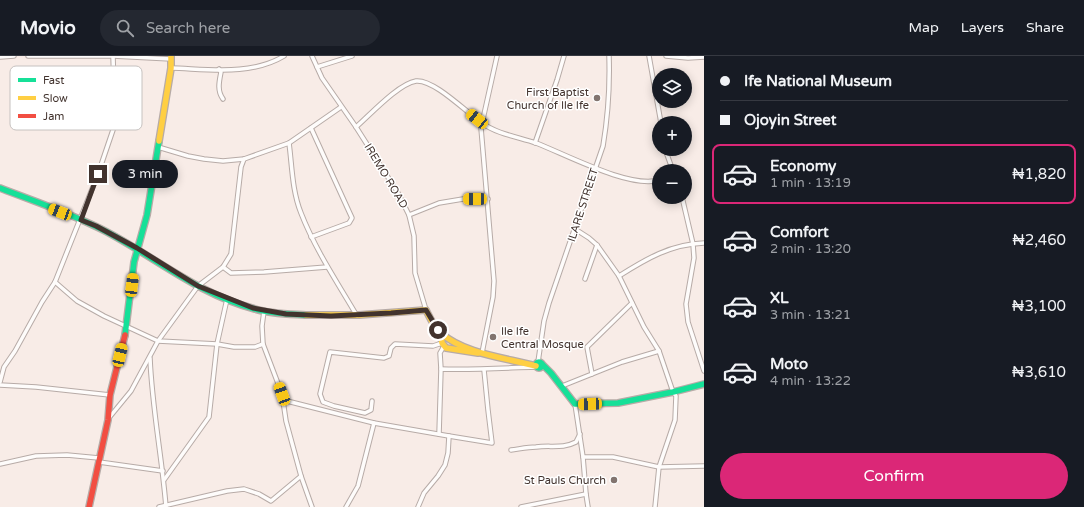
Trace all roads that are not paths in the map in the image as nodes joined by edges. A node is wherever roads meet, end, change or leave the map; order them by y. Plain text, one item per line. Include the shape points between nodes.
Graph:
1 (14, 56) edge
2 (28, 56) edge
3 (113, 56) edge
4 (284, 56) edge
5 (312, 56) edge
6 (352, 56) edge
7 (497, 56) edge
8 (564, 56) edge
9 (609, 56) edge
10 (649, 56) edge
11 (666, 56) edge
12 (0, 57) edge
13 (171, 57) edge
14 (704, 57) edge
15 (113, 66) edge
16 (317, 67) junction
17 (171, 68) junction
18 (219, 69) junction
19 (223, 99) dead end
20 (341, 107) junction
21 (660, 116) edge
22 (482, 123) junction
23 (356, 127) junction
24 (311, 128) junction
25 (112, 130) edge
26 (289, 143) junction
27 (535, 143) junction
28 (158, 147) junction
29 (244, 159) junction
30 (595, 167) junction
31 (652, 182) edge
32 (0, 188) edge
33 (488, 199) junction
34 (684, 204) edge
35 (409, 215) junction
36 (81, 220) junction
37 (575, 229) junction
38 (312, 237) junction
39 (704, 243) edge
40 (693, 244) junction
41 (597, 245) junction
42 (137, 248) junction
43 (327, 266) junction
44 (223, 267) junction
45 (619, 276) junction
46 (585, 279) dead end
47 (56, 282) junction
48 (198, 286) junction
49 (227, 299) junction
50 (632, 303) junction
51 (426, 310) junction
52 (264, 311) junction
53 (357, 316) junction
54 (128, 327) junction
55 (441, 334) junction
56 (158, 341) junction
57 (454, 342) junction
58 (217, 344) junction
59 (263, 344) junction
60 (443, 344) junction
61 (452, 350) junction
62 (659, 351) junction
63 (482, 353) junction
64 (150, 357) junction
65 (539, 365) junction
66 (441, 369) junction
67 (484, 370) junction
68 (704, 371) edge
69 (592, 374) junction
70 (0, 382) edge
71 (704, 384) edge
72 (0, 386) edge
73 (562, 386) junction
74 (673, 392) junction
75 (110, 395) junction
76 (283, 400) junction
77 (372, 401) dead end
78 (576, 404) junction
79 (108, 420) junction
80 (374, 422) junction
81 (580, 433) junction
82 (439, 434) junction
83 (449, 436) junction
84 (511, 450) dead end
85 (583, 457) junction
86 (98, 460) junction
87 (0, 464) edge
88 (704, 466) edge
89 (659, 467) junction
90 (163, 471) junction
91 (301, 476) junction
92 (164, 480) junction
93 (586, 494) junction
94 (166, 506) edge
95 (89, 507) edge
96 (159, 507) edge
97 (312, 507) edge
98 (346, 507) edge
99 (418, 507) edge
100 (521, 507) edge
101 (588, 507) edge
102 (655, 507) edge

1 - 12 street
2 - 3 street
3 - 13 street
3 - 15 street
4 - 18 street via 254,68
5 - 16 street, IREMO ROAD
6 - 16 street
7 - 22 street
8 - 27 street
9 - 30 street, ILARE STREET via 610,90 607,122 603,146
10 - 21 street
11 - 14 street
13 - 17 street
16 - 20 street, IREMO ROAD
17 - 18 street
17 - 28 street
18 - 19 street via 219,91
20 - 23 street, IREMO ROAD
20 - 24 street
22 - 23 street via 440,90 416,81 393,94
22 - 27 street
22 - 33 street
23 - 35 street, IREMO ROAD
24 - 26 street
24 - 38 street via 352,218 349,223
25 - 36 street
26 - 29 street
26 - 38 street via 296,196 300,212
27 - 30 street
28 - 29 street via 204,160
28 - 42 street via 147,215
29 - 44 street via 240,166 232,254
30 - 31 street via 625,178
30 - 37 street, ILARE STREET
32 - 36 street
33 - 35 street via 463,199 439,203
33 - 63 street via 494,281
34 - 40 street
35 - 51 street, IREMO ROAD via 414,236 415,273
36 - 42 street
36 - 47 street
37 - 41 street
37 - 65 street, ILARE STREET via 544,321
38 - 43 street
39 - 40 street
40 - 45 street via 656,253
40 - 68 street via 694,258 686,304 688,322
41 - 45 street
41 - 46 street
42 - 48 street
42 - 54 street
43 - 44 street via 231,273
43 - 53 street
44 - 48 street
45 - 50 street
47 - 54 street via 77,301
47 - 70 street via 4,367
48 - 49 street
48 - 56 street
49 - 52 street
49 - 58 street
50 - 62 street
50 - 69 street via 587,348
51 - 53 street
51 - 55 street
52 - 53 street via 308,316
52 - 59 street
54 - 56 street
54 - 75 street
55 - 57 street
55 - 60 street
56 - 58 street
56 - 64 street
57 - 61 street
57 - 63 street
58 - 59 street via 234,347
58 - 92 street via 209,417
59 - 76 street
60 - 61 street
60 - 66 street via 440,353
60 - 77 street via 395,344 389,356 384,358 330,352 320,394 323,402 365,413 371,410
61 - 63 street
62 - 69 street
62 - 74 street
63 - 65 street
64 - 79 street via 131,391
64 - 90 street via 154,411
65 - 67 street
65 - 73 street via 551,372
66 - 67 street
66 - 82 street
67 - 83 street via 492,442
69 - 73 street
71 - 74 street
72 - 75 street
73 - 78 street
74 - 78 street via 618,403
74 - 89 street via 676,396 675,420
75 - 79 street
76 - 80 street
76 - 91 street
78 - 81 street
79 - 86 street
80 - 82 street
80 - 98 street via 358,486
81 - 84 street via 576,442 569,446 536,446
81 - 85 street
82 - 83 street
83 - 99 street via 445,465 424,493
85 - 89 street via 613,457
85 - 93 street
86 - 87 street via 67,455 36,456
86 - 90 street
86 - 95 street
88 - 89 street
89 - 102 street
90 - 92 street
91 - 94 street via 271,501 244,489
91 - 97 street
92 - 94 street
93 - 100 street
93 - 101 street
94 - 96 street

